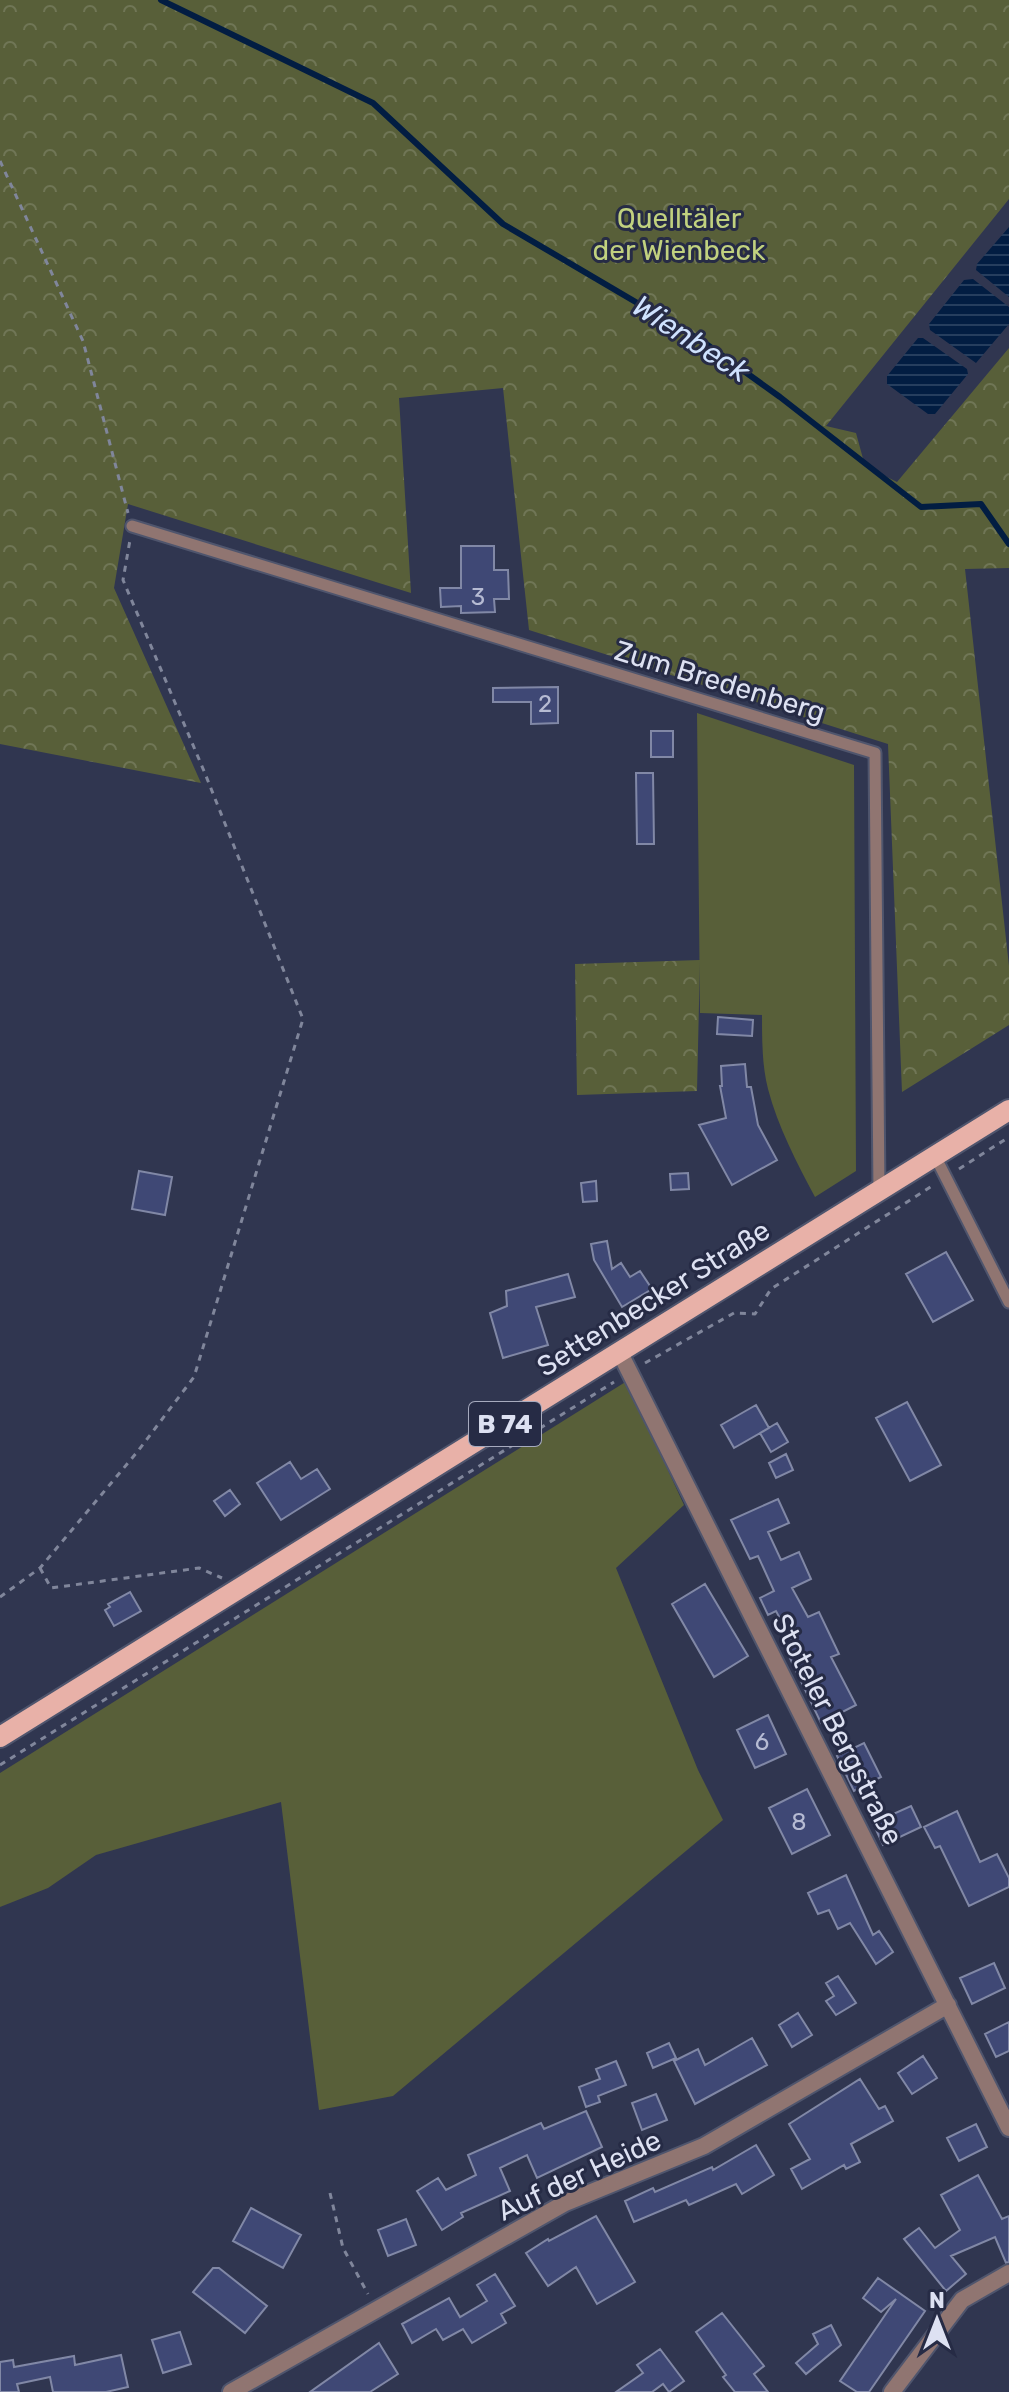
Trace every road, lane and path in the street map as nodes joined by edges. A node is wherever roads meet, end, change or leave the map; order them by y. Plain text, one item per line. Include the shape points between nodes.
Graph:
1 (0, 161) edge
2 (132, 526) junction
3 (1009, 1110) edge
4 (1009, 1137) edge
5 (935, 1156) junction
6 (946, 1178) junction
7 (879, 1191) junction
8 (1009, 1302) edge
9 (620, 1353) junction
10 (630, 1372) junction
11 (40, 1568) junction
12 (243, 1587) junction
13 (0, 1597) edge
14 (259, 1603) junction
15 (0, 1737) edge
16 (0, 1765) edge
17 (948, 2005) junction
18 (1009, 2128) edge
19 (330, 2193) dead end
20 (1009, 2273) edge
21 (377, 2310) junction
22 (231, 2392) edge
23 (892, 2392) edge

1 - 2 path via 83,341
2 - 7 lane, Zum Bredenberg via 875,753
2 - 11 path via 123,580 303,1019 194,1377
3 - 5 main road, Settenbecker Straße / B 74
4 - 6 path
5 - 6 lane
5 - 7 main road, Settenbecker Straße / B 74
6 - 8 lane
6 - 10 path via 771,1289 755,1314 734,1313
7 - 9 main road, Settenbecker Straße / B 74
9 - 10 street, Stoteler Bergstraße
9 - 12 main road, Settenbecker Straße / B 74
10 - 14 path
10 - 17 street, Stoteler Bergstraße
11 - 12 path via 51,1588 199,1568
11 - 13 path
12 - 14 path
12 - 15 main road, Settenbecker Straße / B 74
14 - 16 path
17 - 18 street, Stoteler Bergstraße
17 - 21 street, Auf der Heide via 704,2146 565,2203
19 - 21 path via 343,2248
20 - 23 street via 962,2300
21 - 22 street, Auf der Heide

